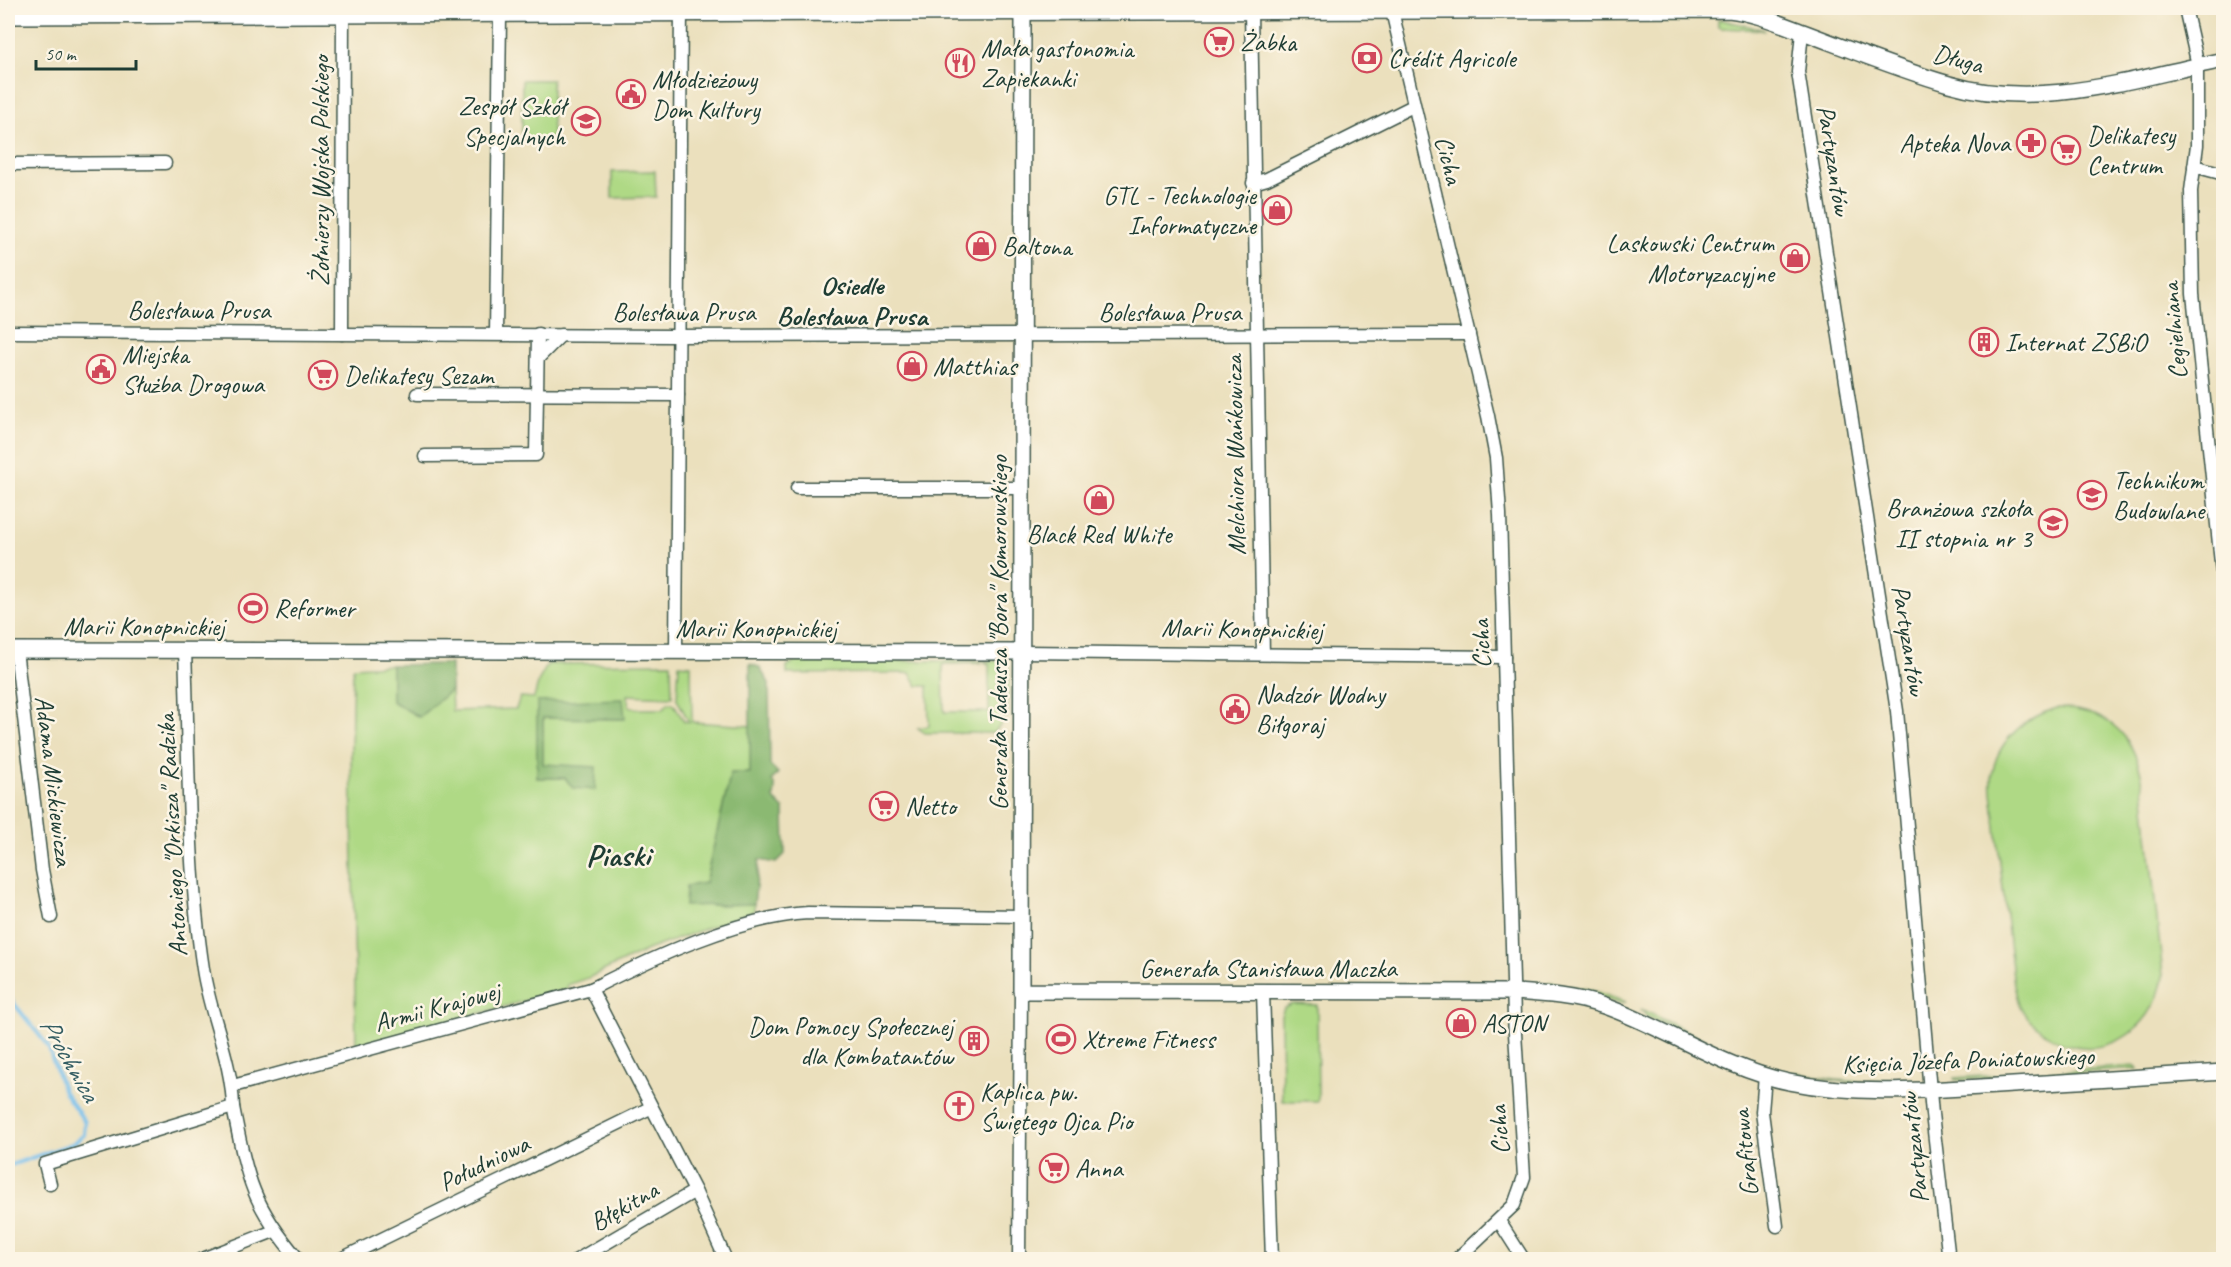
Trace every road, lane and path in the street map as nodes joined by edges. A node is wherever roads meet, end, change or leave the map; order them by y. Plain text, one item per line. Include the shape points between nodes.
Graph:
1 (1687, 8) edge
2 (2185, 8) edge
3 (1022, 10) edge
4 (681, 11) edge
5 (1392, 11) junction
6 (343, 12) edge
7 (1251, 12) junction
8 (8, 16) edge
9 (500, 16) junction
10 (1802, 32) junction
11 (2223, 60) edge
12 (2197, 65) junction
13 (1413, 106) junction
14 (165, 163) dead end
15 (8, 164) edge
16 (2194, 166) junction
17 (2223, 174) edge
18 (1253, 183) junction
19 (8, 332) edge
20 (342, 334) junction
21 (496, 334) junction
22 (538, 334) junction
23 (1469, 334) junction
24 (561, 335) junction
25 (1022, 335) junction
26 (1255, 335) junction
27 (678, 336) junction
28 (538, 358) junction
29 (417, 394) dead end
30 (537, 394) junction
31 (678, 395) junction
32 (425, 456) dead end
33 (797, 488) dead end
34 (1022, 488) junction
35 (2223, 592) edge
36 (12, 650) edge
37 (185, 650) junction
38 (676, 652) junction
39 (1022, 652) junction
40 (1263, 654) junction
41 (1504, 657) junction
42 (1021, 916) junction
43 (51, 917) dead end
44 (591, 989) junction
45 (1022, 991) junction
46 (1263, 992) junction
47 (1515, 992) junction
48 (2223, 1072) edge
49 (1765, 1076) junction
50 (233, 1086) junction
51 (1930, 1089) junction
52 (233, 1107) junction
53 (650, 1108) junction
54 (50, 1184) dead end
55 (695, 1191) junction
56 (1499, 1221) junction
57 (1777, 1226) dead end
58 (274, 1231) junction
59 (200, 1260) edge
60 (299, 1260) edge
61 (339, 1260) edge
62 (577, 1260) edge
63 (726, 1260) edge
64 (1019, 1260) edge
65 (1272, 1260) edge
66 (1456, 1260) edge
67 (1524, 1260) edge
68 (1949, 1260) edge

1 - 5 street, Długa
1 - 10 street, Długa via 1742,11
2 - 12 street, Cegielniana
3 - 4 street, Długa
3 - 7 street, Długa
3 - 25 street, Generała Tadeusza "Bora" Komorowskiego
4 - 9 street, Długa
4 - 27 street
5 - 7 street, Długa
5 - 13 street, Cicha
6 - 8 street, Długa
6 - 9 street, Długa
6 - 20 street, Żołnierzy Wojska Polskiego
7 - 18 street, Melchiora Wańkowicza
9 - 21 street
10 - 12 street, Długa via 1949,84 2003,94 2076,91
10 - 51 street, Partyzantów via 1798,72 1897,711
11 - 12 street, Długa
12 - 16 street, Cegielniana
13 - 18 street via 1339,145
13 - 23 street, Cicha
14 - 15 street
16 - 17 street
16 - 35 street, Cegielniana via 2193,294
18 - 26 street, Melchiora Wańkowicza
19 - 20 street, Bolesława Prusa
20 - 21 street, Bolesława Prusa
21 - 22 street, Bolesława Prusa
22 - 24 street, Bolesława Prusa
22 - 28 street
23 - 26 street, Bolesława Prusa
23 - 41 street, Cicha via 1496,458
24 - 27 street, Bolesława Prusa
24 - 28 street
25 - 26 street, Bolesława Prusa
25 - 27 street, Bolesława Prusa
25 - 34 street, Generała Tadeusza "Bora" Komorowskiego
26 - 40 street, Melchiora Wańkowicza
27 - 31 street
28 - 30 street
29 - 30 street
30 - 31 street
30 - 32 street via 536,455
31 - 38 street
33 - 34 street
34 - 39 street, Generała Tadeusza "Bora" Komorowskiego
36 - 37 street, Marii Konopnickiej
36 - 43 street, Adama Mickiewicza
37 - 38 street, Marii Konopnickiej
37 - 50 street, Antoniego "Orkisza" Radzika via 194,905 203,971
38 - 39 street, Marii Konopnickiej
39 - 40 street, Marii Konopnickiej
39 - 42 street, Generała Tadeusza "Bora" Komorowskiego
40 - 41 street, Marii Konopnickiej
41 - 47 street, Cicha
42 - 44 street, Armii Krajowej via 779,915 662,955
42 - 45 street, Generała Tadeusza "Bora" Komorowskiego
44 - 50 street, Armii Krajowej
44 - 53 street
45 - 46 street, Generała Stanisława Maczka
45 - 64 street, Generała Tadeusza "Bora" Komorowskiego
46 - 47 street, Generała Stanisława Maczka
46 - 65 street
47 - 49 street, Księcia Józefa Poniatowskiego via 1563,996 1602,1006
47 - 56 street, Cicha via 1524,1177 1518,1200
48 - 51 street, Księcia Józefa Poniatowskiego
49 - 51 street, Księcia Józefa Poniatowskiego via 1837,1089
49 - 57 street, Grafitowa via 1762,1112
50 - 52 street
51 - 68 street, Partyzantów
52 - 54 street via 45,1164
52 - 58 street via 249,1184
53 - 55 street
53 - 61 street, Południowa
55 - 62 street, Błękitna
55 - 63 street
56 - 66 street, Cicha
56 - 67 street
58 - 59 street
58 - 60 street

